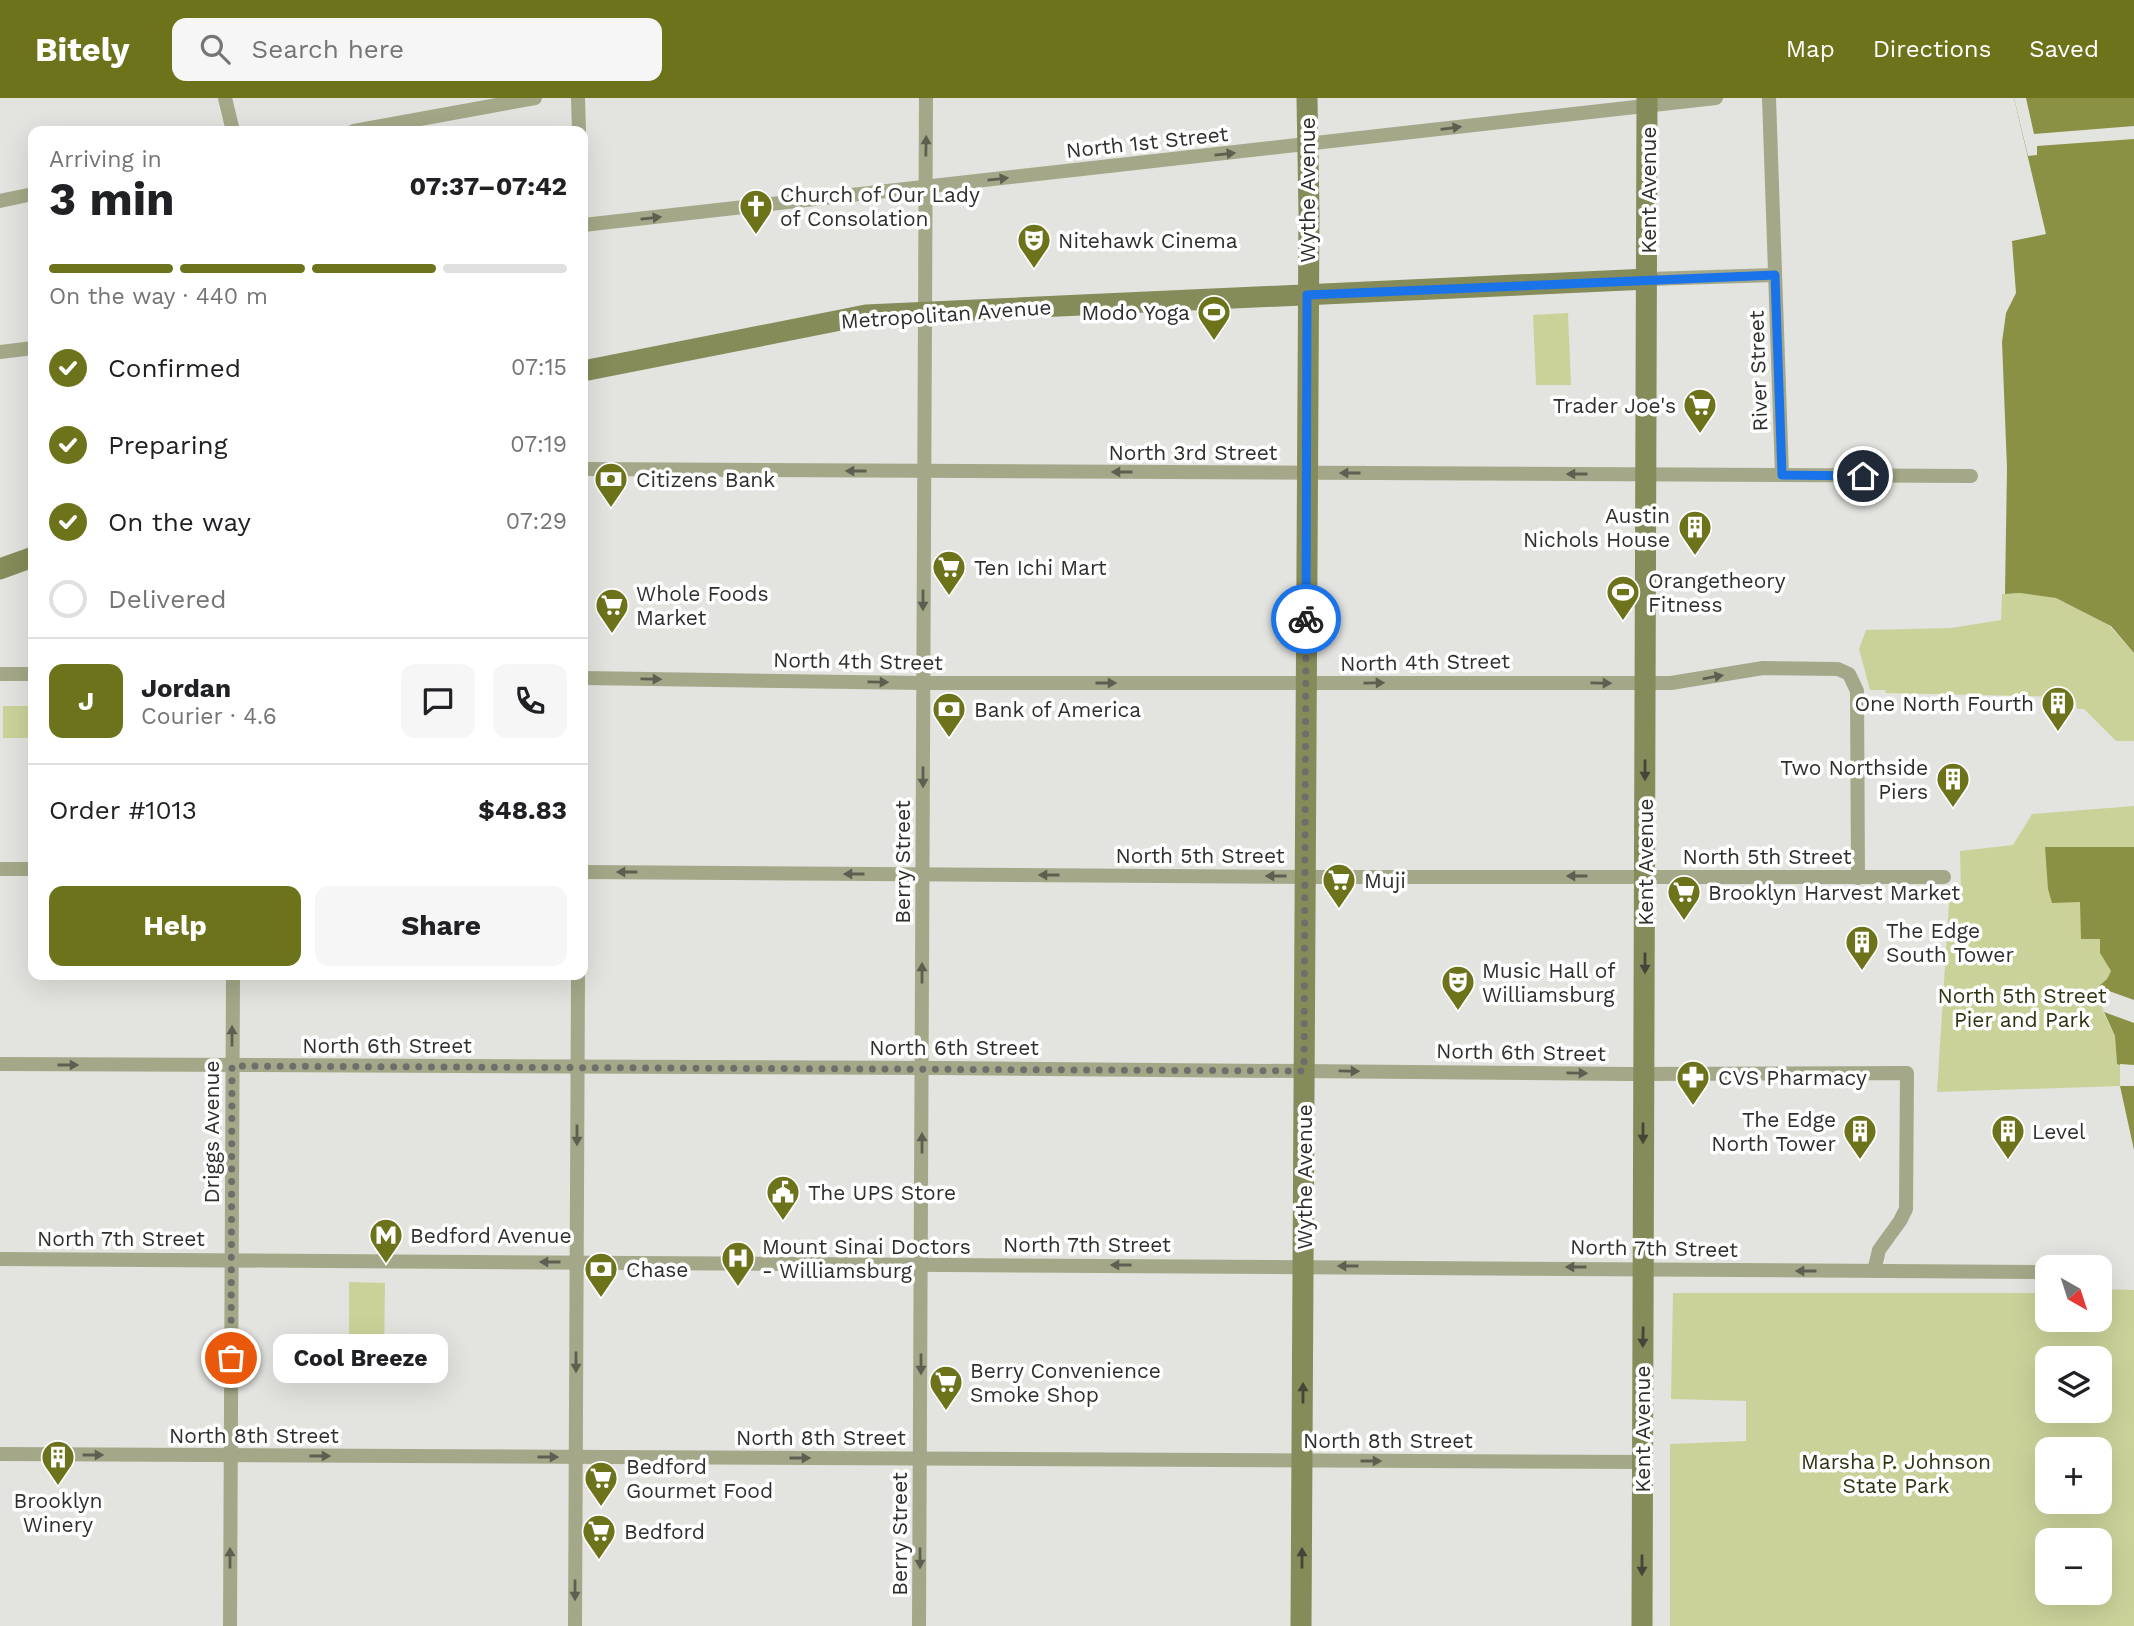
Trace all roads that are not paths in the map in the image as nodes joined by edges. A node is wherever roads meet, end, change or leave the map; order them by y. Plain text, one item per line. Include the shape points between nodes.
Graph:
1 (225, 98) edge
2 (535, 98) edge
3 (578, 98) edge
4 (926, 98) edge
5 (1307, 98) edge
6 (1716, 98) edge
7 (1769, 98) edge
8 (1647, 102) edge
9 (232, 126) edge
10 (381, 126) edge
11 (579, 126) edge
12 (1307, 145) junction
13 (926, 187) junction
14 (28, 195) edge
15 (0, 201) edge
16 (588, 224) edge
17 (1775, 275) junction
18 (1648, 279) junction
19 (1307, 295) junction
20 (925, 311) junction
21 (28, 349) edge
22 (0, 352) edge
23 (588, 370) edge
24 (588, 469) edge
25 (924, 471) junction
26 (1306, 473) junction
27 (1645, 475) junction
28 (1782, 475) junction
29 (1971, 476) dead end
30 (28, 560) edge
31 (0, 569) edge
32 (0, 674) edge
33 (28, 674) edge
34 (588, 678) edge
35 (923, 683) junction
36 (1645, 683) junction
37 (1306, 684) junction
38 (0, 869) edge
39 (28, 869) edge
40 (588, 872) edge
41 (922, 874) junction
42 (1305, 876) junction
43 (1645, 876) junction
44 (1944, 877) dead end
45 (1858, 878) junction
46 (233, 980) edge
47 (578, 980) edge
48 (0, 1065) edge
49 (232, 1066) junction
50 (577, 1067) junction
51 (922, 1068) junction
52 (1304, 1071) junction
53 (1643, 1073) junction
54 (0, 1259) edge
55 (231, 1260) junction
56 (576, 1262) junction
57 (921, 1264) junction
58 (1303, 1266) junction
59 (1644, 1269) junction
60 (1874, 1271) junction
61 (2035, 1272) edge
62 (0, 1454) edge
63 (231, 1455) junction
64 (576, 1457) junction
65 (920, 1459) junction
66 (1303, 1461) junction
67 (1642, 1462) junction
68 (230, 1626) edge
69 (575, 1626) edge
70 (919, 1626) edge
71 (1301, 1626) edge
72 (1642, 1626) edge

1 - 9 street
2 - 10 street
3 - 11 street
13 -> 4 street, Berry Street
5 - 12 main road, Wythe Avenue
6 - 8 street, North 1st Street
7 - 17 street, River Street
12 -> 8 street, North 1st Street
8 - 18 main road, Kent Avenue
13 -> 12 street, North 1st Street
12 - 19 main road, Wythe Avenue
16 -> 13 street, North 1st Street
13 - 20 street, Berry Street
14 - 15 street
17 - 18 street, Metropolitan Avenue
17 - 28 street, River Street
18 - 19 main road, Metropolitan Avenue
18 - 27 main road, Kent Avenue
19 - 20 main road, Metropolitan Avenue
19 - 26 main road, Wythe Avenue
20 - 23 main road, Metropolitan Avenue via 866,315
20 - 25 street, Berry Street
21 - 22 street
25 -> 24 street, North 3rd Street
26 -> 25 street, North 3rd Street
25 -> 35 street, Berry Street
27 -> 26 street, North 3rd Street
26 - 37 main road, Wythe Avenue
27 - 28 street, North 3rd Street
27 - 36 main road, Kent Avenue
28 - 29 street, North 3rd Street
30 - 31 main road
32 - 33 street
34 -> 35 street, North 4th Street
35 -> 37 street, North 4th Street
35 -> 41 street, Berry Street
37 -> 36 street, North 4th Street
36 -> 43 main road, Kent Avenue
36 -> 45 street, North 4th Street via 1763,668 1838,669 1849,674 1856,685 1858,704
37 - 42 main road, Wythe Avenue
38 - 39 street
41 -> 40 street, North 5th Street
42 -> 41 street, North 5th Street
51 -> 41 street, Berry Street
43 -> 42 street, North 5th Street
42 - 52 main road, Wythe Avenue
43 - 45 street, North 5th Street
43 -> 53 main road, Kent Avenue
44 - 45 street, North 5th Street
49 -> 46 street, Driggs Avenue
47 - 50 street
48 -> 49 street, North 6th Street
49 - 50 street, North 6th Street
49 - 55 street, Driggs Avenue
50 - 51 street, North 6th Street
50 -> 56 street
51 - 52 street, North 6th Street
57 -> 51 street, Berry Street
52 -> 53 street, North 6th Street
52 - 58 main road, Wythe Avenue
53 -> 59 main road, Kent Avenue
53 - 60 street, North 6th Street via 1907,1073 1906,1209 1880,1250
54 - 55 street, North 7th Street
56 -> 55 street, North 7th Street
55 - 63 street, Driggs Avenue
56 - 57 street, North 7th Street
56 -> 64 street
58 -> 57 street, North 7th Street
57 -> 65 street, Berry Street
59 -> 58 street, North 7th Street
66 -> 58 main road, Wythe Avenue
60 -> 59 street, North 7th Street
59 -> 67 main road, Kent Avenue
60 - 61 street, North 7th Street
62 -> 63 street, North 8th Street
63 -> 64 street, North 8th Street
68 -> 63 street, Driggs Avenue
64 -> 65 street, North 8th Street
64 -> 69 street
65 - 66 street, North 8th Street
65 -> 70 street, Berry Street
66 -> 67 street, North 8th Street
71 -> 66 main road, Wythe Avenue
67 -> 72 main road, Kent Avenue

